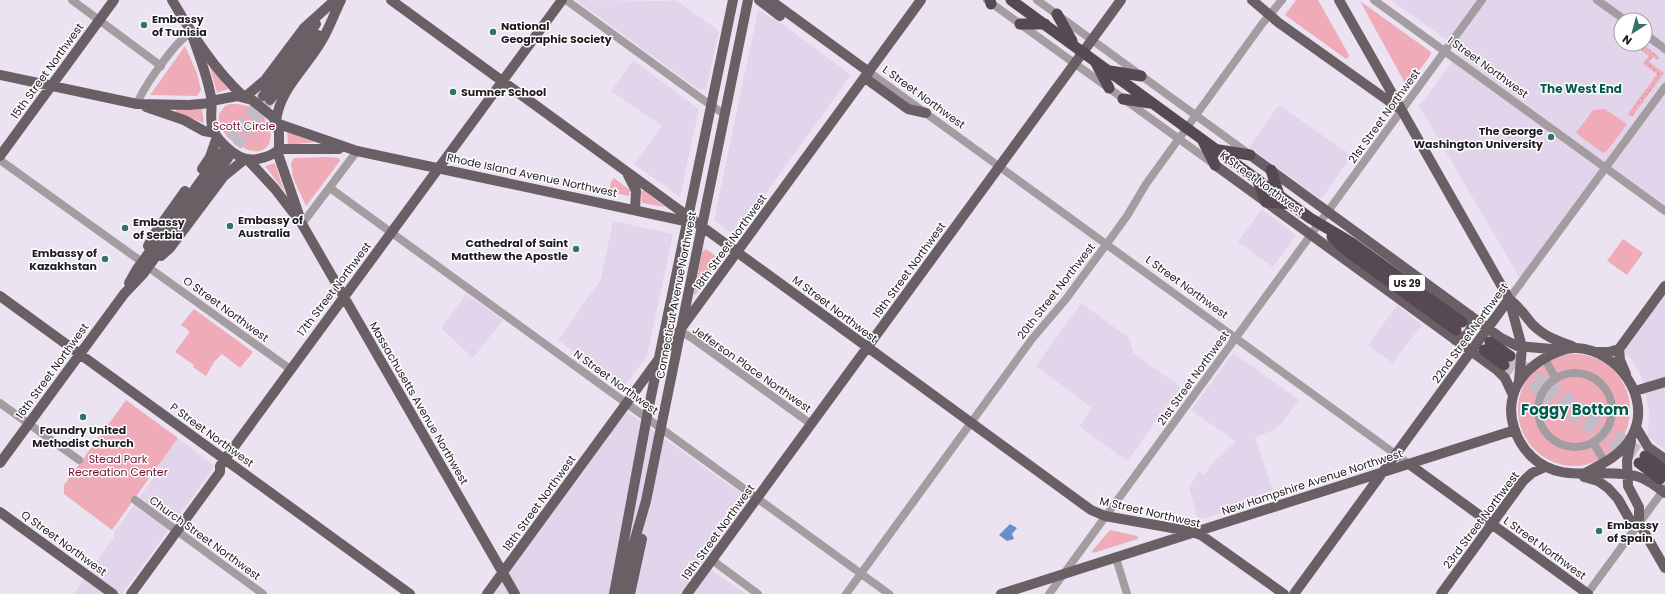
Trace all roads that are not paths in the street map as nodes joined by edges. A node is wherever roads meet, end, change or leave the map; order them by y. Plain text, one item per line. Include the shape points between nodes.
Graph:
1 (72, 0) edge
2 (114, 0) edge
3 (172, 0) edge
4 (391, 0) edge
5 (562, 0) edge
6 (566, 0) edge
7 (733, 0) edge
8 (748, 0) edge
9 (759, 0) edge
10 (770, 0) edge
11 (921, 0) edge
12 (1011, 0) edge
13 (1037, 0) edge
14 (1121, 0) edge
15 (1252, 0) edge
16 (1282, 0) edge
17 (1339, 0) edge
18 (1374, 0) edge
19 (1482, 0) edge
20 (1597, 0) edge
21 (989, 1) edge
22 (336, 3) edge
23 (1614, 12) edge
24 (1057, 14) junction
25 (1270, 15) junction
26 (99, 20) junction
27 (1020, 24) junction
28 (1045, 24) junction
29 (807, 27) junction
30 (191, 32) junction
31 (1092, 40) junction
32 (1653, 40) edge
33 (1074, 45) junction
34 (1665, 49) edge
35 (1445, 50) junction
36 (1083, 52) junction
37 (1095, 61) junction
38 (1075, 63) junction
39 (161, 66) junction
40 (1107, 70) junction
41 (0, 75) edge
42 (867, 75) junction
43 (1141, 76) junction
44 (500, 84) junction
45 (51, 86) junction
46 (1665, 87) edge
47 (1109, 88) junction
48 (244, 96) junction
49 (266, 98) tunnel mouth
50 (1123, 99) junction
51 (211, 102) junction
52 (137, 104) junction
53 (1155, 104) junction
54 (712, 106) junction
55 (1401, 110) junction
56 (926, 113) joint
57 (724, 114) junction
58 (1196, 116) junction
59 (276, 122) junction
60 (1187, 128) junction
61 (216, 135) junction
62 (1179, 139) junction
63 (1202, 139) junction
64 (278, 150) junction
65 (1217, 150) junction
66 (357, 151) junction
67 (1250, 155) junction
68 (0, 156) edge
69 (224, 156) tunnel mouth
70 (247, 159) junction
71 (0, 160) edge
72 (1215, 165) junction
73 (999, 167) junction
74 (1606, 167) junction
75 (438, 168) junction
76 (1271, 170) junction
77 (626, 172) junction
78 (1257, 179) junction
79 (330, 188) junction
80 (1279, 195) junction
81 (1266, 202) junction
82 (1292, 204) junction
83 (635, 210) junction
84 (1328, 211) junction
85 (1665, 211) edge
86 (688, 219) junction
87 (302, 224) junction
88 (1319, 224) junction
89 (701, 226) junction
90 (391, 232) junction
91 (1311, 235) junction
92 (1107, 244) junction
93 (738, 252) junction
94 (145, 264) junction
95 (1665, 286) edge
96 (0, 296) edge
97 (344, 297) junction
98 (1510, 299) junction
99 (1460, 327) junction
100 (1488, 328) junction
101 (680, 331) junction
102 (1236, 338) junction
103 (1487, 346) dead end
104 (868, 347) junction
105 (1522, 347) junction
106 (1576, 348) junction
107 (1619, 349) junction
108 (1563, 350) junction
109 (1471, 352) junction
110 (1594, 352) junction
111 (80, 354) junction
112 (659, 360) junction
113 (1507, 361) tunnel mouth
114 (1546, 361) dead end
115 (290, 369) junction
116 (1628, 378) junction
117 (1556, 379) junction
118 (1519, 382) junction
119 (1665, 382) edge
120 (1636, 394) junction
121 (1513, 395) junction
122 (0, 403) edge
123 (626, 404) junction
124 (646, 418) junction
125 (971, 423) junction
126 (29, 424) junction
127 (811, 424) junction
128 (1513, 425) junction
129 (1636, 427) junction
130 (660, 428) junction
131 (1632, 437) junction
132 (1593, 442) junction
133 (1396, 455) junction
134 (1603, 459) dead end
135 (1665, 459) edge
136 (79, 460) dead end
137 (225, 460) junction
138 (1642, 460) tunnel mouth
139 (0, 463) edge
140 (1409, 464) junction
141 (1545, 467) junction
142 (1383, 472) junction
143 (1571, 474) junction
144 (1583, 474) junction
145 (1626, 474) junction
146 (1664, 484) edge
147 (633, 486) junction
148 (757, 498) junction
149 (135, 500) dead end
150 (646, 501) junction
151 (0, 512) edge
152 (1105, 516) junction
153 (1492, 524) junction
154 (1639, 524) junction
155 (177, 531) junction
156 (1194, 532) junction
157 (1116, 558) junction
158 (712, 560) junction
159 (1665, 568) edge
160 (503, 573) junction
161 (1064, 573) junction
162 (861, 574) junction
163 (113, 594) edge
164 (131, 594) edge
165 (263, 594) edge
166 (410, 594) edge
167 (487, 594) edge
168 (515, 594) edge
169 (607, 594) edge
170 (614, 594) edge
171 (623, 594) edge
172 (630, 594) edge
173 (687, 594) edge
174 (758, 594) edge
175 (846, 594) edge
176 (889, 594) edge
177 (1001, 594) edge
178 (1048, 594) edge
179 (1127, 594) edge
180 (1284, 594) edge
181 (1294, 594) edge
182 (1441, 594) edge
183 (1588, 594) edge

1 - 26 street
2 - 26 main road, 15th Street Northwest
3 - 30 main road
4 - 44 main road, M Street Northwest
5 - 44 main road, 17th Street Northwest
6 - 54 street
7 - 54 main road, Connecticut Avenue Northwest
8 - 57 main road, Connecticut Avenue Northwest
9 - 29 main road via 791,24
10 - 29 main road, L Street Northwest
11 - 42 main road, 18th Street Northwest
12 - 28 highway, K Street Northwest / US 29
13 - 24 street, K Street Northwest
14 - 31 main road, 19th Street Northwest
15 - 25 main road
16 - 25 street, 20th Street Northwest
17 - 55 main road
18 - 35 street, I Street Northwest
19 - 35 street, 21st Street Northwest
20 - 23 street
21 - 27 street, K Street Northwest
22 - 48 main road via 304,28 268,77
22 - 49 main road
22 - 59 main road via 321,42 282,98
24 - 31 street, K Street Northwest
24 - 33 highway
25 - 55 main road
25 - 58 street, 20th Street Northwest
26 - 39 street
26 - 45 main road, 15th Street Northwest
27 - 28 highway
27 - 38 street, K Street Northwest
28 - 33 highway, K Street Northwest / US 29
29 - 42 main road, L Street Northwest
30 - 39 street via 182,39
30 - 48 main road via 220,71
30 - 51 main road via 205,73
31 - 36 main road, 19th Street Northwest
31 - 43 street, K Street Northwest
32 - 34 street
33 - 36 highway, K Street Northwest / US 29
35 - 55 street, 21st Street Northwest
35 - 74 street, I Street Northwest
36 - 37 highway, K Street Northwest / US 29
36 - 38 main road, 19th Street Northwest
37 - 40 highway, K Street Northwest / US 29
37 - 47 highway
38 - 47 street, K Street Northwest
38 - 73 main road, 19th Street Northwest
39 - 52 street
40 - 43 highway
40 - 53 highway, K Street Northwest / US 29
41 - 45 main road
42 - 56 main road, L Street Northwest via 908,109
42 - 93 main road, 18th Street Northwest
43 - 58 street, K Street Northwest
44 - 75 main road, 17th Street Northwest
44 - 77 main road, M Street Northwest
45 - 52 main road
45 - 68 main road, 15th Street Northwest
46 - 74 street, 22nd Street Northwest
47 - 50 street, K Street Northwest
48 - 51 main road via 229,96
48 - 59 main road via 266,111
50 - 53 highway
50 - 62 street, K Street Northwest
51 - 52 main road via 189,105
51 - 61 main road via 212,124
52 - 61 main road via 184,120
53 - 60 highway, K Street Northwest / US 29
54 - 57 street
54 - 86 main road, Connecticut Avenue Northwest
55 - 84 street, 21st Street Northwest
55 - 98 main road
56 - 73 street, L Street Northwest
57 - 89 main road, Connecticut Avenue Northwest
58 - 60 street, 20th Street Northwest
58 - 67 street, K Street Northwest
59 - 64 main road via 280,142
59 - 66 main road, Rhode Island Avenue Northwest
60 - 62 street, 20th Street Northwest
60 - 63 highway, K Street Northwest / US 29
61 - 70 main road via 221,142
61 - 94 main road, 16th Street Northwest via 208,160 152,236
62 - 72 street, K Street Northwest
62 - 92 street, 20th Street Northwest
63 - 65 highway, K Street Northwest / US 29
63 - 72 highway
64 - 66 main road, Rhode Island Avenue Northwest via 329,148
64 - 70 main road via 261,158
64 - 87 main road, Massachusetts Avenue Northwest
65 - 67 highway
65 - 78 highway, K Street Northwest / US 29
66 - 75 main road, Rhode Island Avenue Northwest
66 - 79 street
67 - 76 main road, K Street Northwest
69 - 94 main road, 16th Street Northwest
70 - 87 main road, Massachusetts Avenue Northwest via 276,189
70 - 94 main road, 16th Street Northwest via 226,173 170,248
71 - 94 street, O Street Northwest
72 - 81 main road, K Street Northwest
73 - 92 street, L Street Northwest
73 - 104 main road, 19th Street Northwest
74 - 85 street, I Street Northwest
74 - 98 street, 22nd Street Northwest
75 - 83 main road, Rhode Island Avenue Northwest
75 - 90 main road, 17th Street Northwest
76 - 80 highway
76 - 84 main road, K Street Northwest
77 - 83 main road via 636,191
77 - 86 main road, M Street Northwest
78 - 80 highway, K Street Northwest / US 29
78 - 81 highway
79 - 87 street
79 - 90 street, N Street Northwest
80 - 82 highway, K Street Northwest / US 29
81 - 82 highway
81 - 91 main road, K Street Northwest
82 - 88 highway, K Street Northwest / US 29
83 - 86 main road, Rhode Island Avenue Northwest
84 - 88 street, 21st Street Northwest
84 - 99 main road, K Street Northwest
86 - 89 main road, M Street Northwest
86 - 112 main road, Connecticut Avenue Northwest
87 - 97 main road, Massachusetts Avenue Northwest
88 - 91 street, 21st Street Northwest
88 - 99 highway, K Street Northwest / US 29 via 1352,243
89 - 93 main road, M Street Northwest
89 - 101 main road, Connecticut Avenue Northwest
90 - 97 main road, 17th Street Northwest
90 - 123 street, N Street Northwest
91 - 99 main road, K Street Northwest
91 - 102 street, 21st Street Northwest
92 - 102 street, L Street Northwest
92 - 125 street, 20th Street Northwest via 1032,339
93 - 101 main road, 18th Street Northwest
93 - 104 main road, M Street Northwest
94 - 111 main road, 16th Street Northwest
94 - 115 street, O Street Northwest
95 - 107 main road
96 - 111 main road, P Street Northwest
97 - 115 main road, 17th Street Northwest
97 - 160 main road, Massachusetts Avenue Northwest
98 - 100 main road, 22nd Street Northwest
98 - 105 main road
98 - 106 main road via 1543,333
99 - 100 main road, K Street Northwest
99 - 109 main road, K Street Northwest
100 - 105 main road, K Street Northwest via 1507,342
100 - 109 main road, 22nd Street Northwest
101 - 112 main road, 18th Street Northwest
101 - 127 street, Jefferson Place Northwest
101 - 130 main road, Connecticut Avenue Northwest
102 - 133 street, L Street Northwest
102 - 152 street, 21st Street Northwest
103 - 113 highway
104 - 125 main road, M Street Northwest
104 - 127 main road, 19th Street Northwest
105 - 108 main road, K Street Northwest
105 - 118 main road
106 - 108 main road
106 - 110 main road
107 - 110 main road
107 - 116 main road via 1620,360
108 - 118 main road via 1537,363
109 - 121 main road, K Street Northwest via 1501,374
109 - 133 main road, 22nd Street Northwest
110 - 116 main road via 1611,362
111 - 126 main road, 16th Street Northwest
111 - 137 main road, P Street Northwest
112 - 123 main road, 18th Street Northwest
112 - 124 main road, Connecticut Avenue Northwest
114 - 117 street
115 - 137 main road, 17th Street Northwest
116 - 120 main road
117 - 132 street via 1548,385 1540,398 1538,413 1541,425 1550,437 1564,445 1582,446
117 - 132 street via 1570,374 1583,375 1595,380 1606,392 1612,409 1610,423 1603,434
118 - 121 main road
119 - 120 main road
120 - 129 main road
121 - 128 main road
122 - 126 street
123 - 124 street, N Street Northwest
123 - 160 main road, 18th Street Northwest
124 - 130 street, N Street Northwest
124 - 147 main road, Connecticut Avenue Northwest
125 - 152 main road, M Street Northwest via 1097,514
125 - 162 street, 20th Street Northwest
126 - 136 street
126 - 139 main road, 16th Street Northwest
127 - 148 main road, 19th Street Northwest
128 - 140 main road, New Hampshire Avenue Northwest
128 - 141 main road via 1527,452
129 - 131 main road
129 - 135 main road via 1648,446
130 - 148 street, N Street Northwest
130 - 150 main road, Connecticut Avenue Northwest
131 - 144 main road via 1611,459
131 - 145 main road via 1627,455
132 - 134 street
133 - 140 street, L Street Northwest
133 - 142 main road, 22nd Street Northwest
137 - 155 main road, 17th Street Northwest via 220,466 220,472
137 - 166 main road, P Street Northwest
138 - 146 highway
140 - 142 main road, New Hampshire Avenue Northwest
140 - 153 main road, L Street Northwest
141 - 143 main road
141 - 153 main road, 23rd Street Northwest via 1523,481
142 - 156 main road, New Hampshire Avenue Northwest
142 - 181 main road, 22nd Street Northwest
143 - 144 main road
143 - 154 main road via 1603,484 1618,499 1630,520
144 - 145 main road
145 - 146 main road
145 - 154 main road via 1628,486 1639,507
146 - 154 street
147 - 169 main road via 623,516
147 - 170 main road, Connecticut Avenue Northwest
148 - 158 main road, 19th Street Northwest
148 - 162 street, N Street Northwest
149 - 155 street, Church Street Northwest
150 - 171 main road, Connecticut Avenue Northwest via 630,556
150 - 172 main road via 644,529
151 - 163 main road, Q Street Northwest
152 - 156 main road, M Street Northwest
152 - 161 street, 21st Street Northwest
153 - 182 main road, 23rd Street Northwest
153 - 183 main road, L Street Northwest
154 - 159 main road
154 - 183 street
155 - 164 main road, 17th Street Northwest
155 - 165 street, Church Street Northwest
156 - 157 main road, New Hampshire Avenue Northwest
156 - 180 main road, M Street Northwest via 1211,541
157 - 161 main road, New Hampshire Avenue Northwest
157 - 179 street
158 - 173 main road, 19th Street Northwest
158 - 174 street
160 - 167 main road, 18th Street Northwest
160 - 168 main road, Massachusetts Avenue Northwest
161 - 177 main road, New Hampshire Avenue Northwest
161 - 178 street, 21st Street Northwest
162 - 175 street, 20th Street Northwest
162 - 176 street, N Street Northwest

